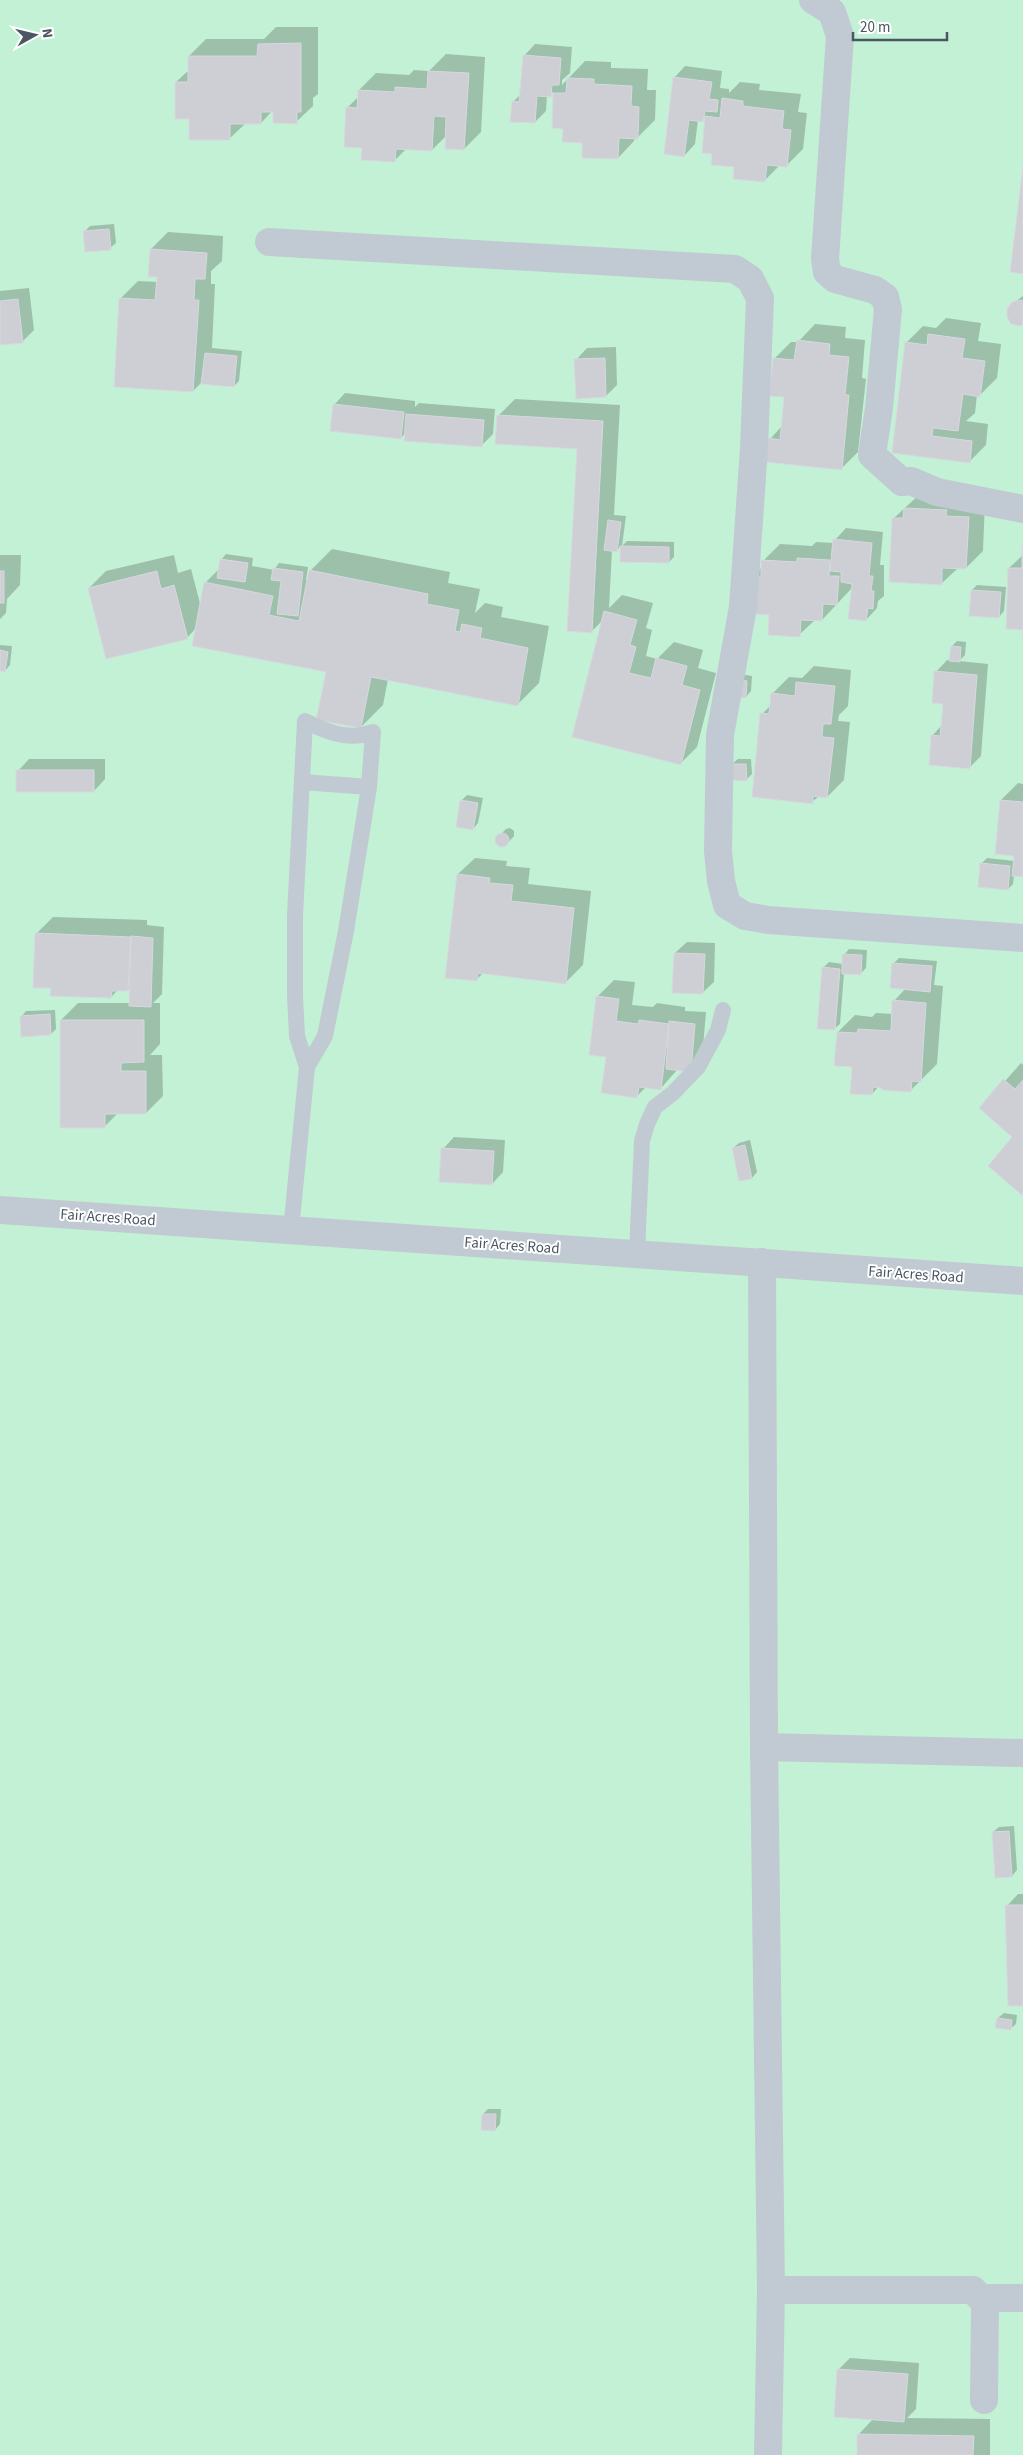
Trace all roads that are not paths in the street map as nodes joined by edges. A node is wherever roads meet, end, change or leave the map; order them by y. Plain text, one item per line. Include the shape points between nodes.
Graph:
1 (813, 0) edge
2 (269, 242) dead end
3 (1023, 509) edge
4 (302, 782) junction
5 (369, 786) junction
6 (1023, 938) edge
7 (723, 1010) dead end
8 (307, 1067) junction
9 (0, 1210) edge
10 (291, 1230) junction
11 (637, 1253) junction
12 (762, 1262) junction
13 (1023, 1281) edge
14 (764, 1747) junction
15 (1023, 1753) edge
16 (771, 2290) junction
17 (982, 2298) junction
18 (1023, 2298) edge
19 (984, 2400) dead end
20 (768, 2455) edge

1 - 3 street via 832,12 840,36 825,258 827,272 835,279 876,290 885,297 888,309 880,408 872,455 902,482 911,481 938,492
2 - 6 street via 735,269 750,278 760,298 753,458 743,607 720,734 718,851 727,904 745,916 768,920
4 - 5 lane
4 - 5 lane via 305,721 324,731 346,736 373,732
4 - 8 lane via 295,915 295,996 297,1036
5 - 8 lane via 325,1036
7 - 11 lane via 718,1030 698,1067 655,1107 647,1124 642,1141
8 - 10 lane
9 - 10 street, Fair Acres Road
10 - 11 street, Fair Acres Road
11 - 12 street, Fair Acres Road
12 - 13 street, Fair Acres Road
12 - 14 street
14 - 15 street
14 - 16 street
16 - 17 street via 972,2290
16 - 20 street
17 - 18 street
17 - 19 street via 985,2303

